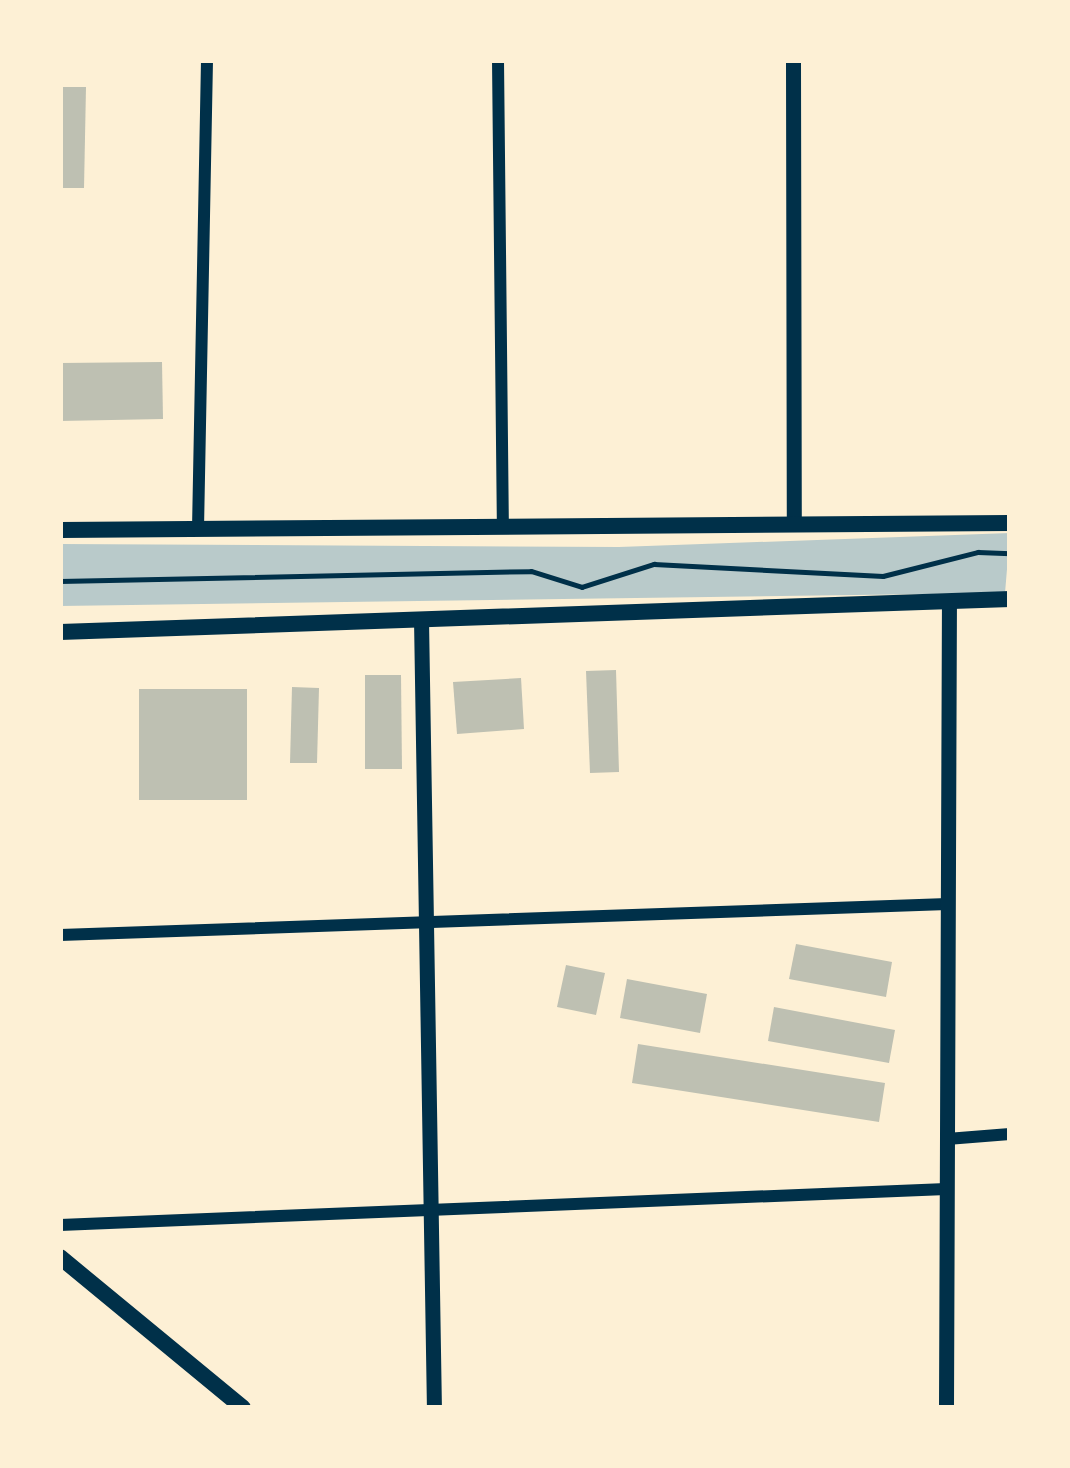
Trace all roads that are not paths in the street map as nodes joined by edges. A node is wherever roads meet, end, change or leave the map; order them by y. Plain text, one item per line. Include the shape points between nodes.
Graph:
1 (207, 60) edge
2 (498, 60) edge
3 (793, 60) edge
4 (1010, 523) edge
5 (794, 524) junction
6 (503, 526) junction
7 (198, 529) junction
8 (60, 530) edge
9 (1010, 599) edge
10 (949, 602) junction
11 (421, 619) junction
12 (60, 632) edge
13 (947, 904) junction
14 (426, 926) junction
15 (60, 934) edge
16 (1010, 1134) edge
17 (947, 1139) junction
18 (946, 1189) junction
19 (431, 1210) junction
20 (60, 1225) edge
21 (60, 1257) edge
22 (243, 1408) edge
23 (434, 1408) edge
24 (946, 1408) edge

1 - 7 street
2 - 6 street
3 - 5 street
4 - 5 main road
5 - 6 main road
6 - 7 main road
7 - 8 main road
9 - 10 main road
10 - 11 main road
10 - 13 street
11 - 12 main road
11 - 14 street
13 - 14 street
13 - 17 street
14 - 15 street
14 - 19 street
16 - 17 street
17 - 18 street
18 - 19 street
18 - 24 street
19 - 20 street
19 - 23 street
21 - 22 main road

